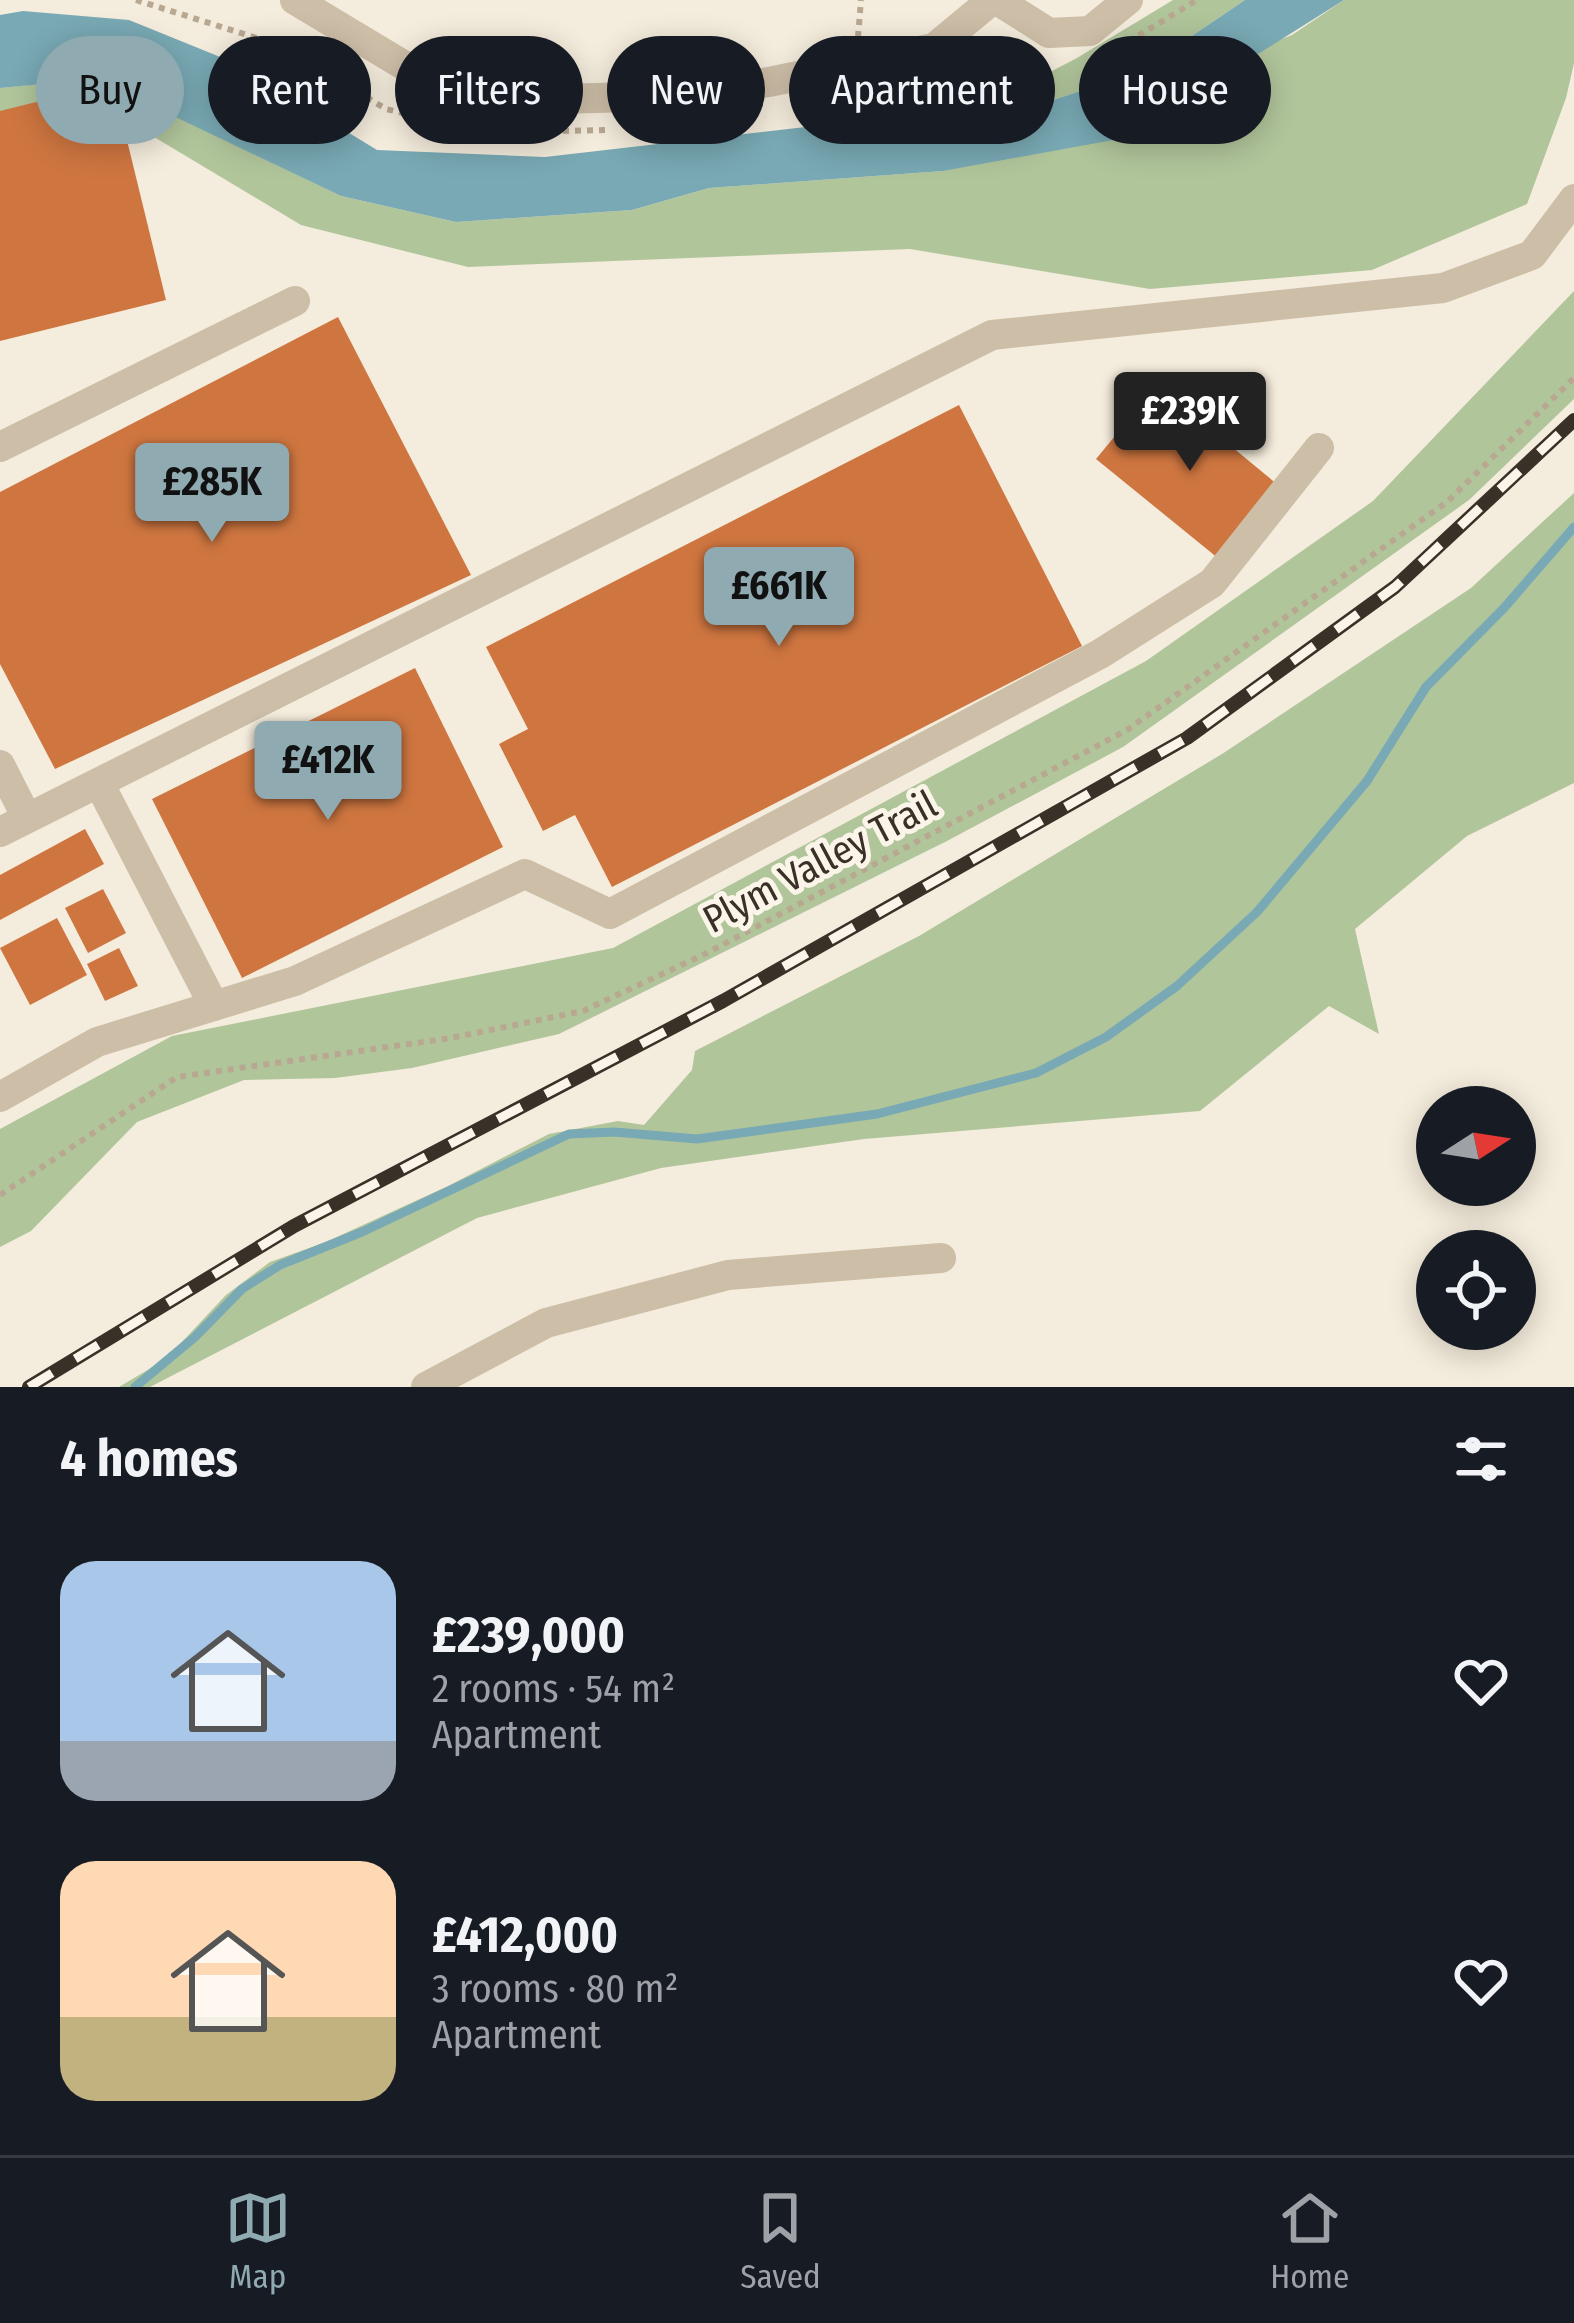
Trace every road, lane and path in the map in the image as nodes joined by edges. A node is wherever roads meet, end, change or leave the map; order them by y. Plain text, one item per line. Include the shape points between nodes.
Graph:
1 (296, 0) edge
2 (994, 0) edge
3 (1128, 0) edge
4 (1574, 199) edge
5 (295, 301) dead end
6 (1574, 378) edge
7 (0, 447) edge
8 (1319, 448) dead end
9 (0, 765) edge
10 (99, 783) junction
11 (14, 825) edge
12 (214, 1006) junction
13 (0, 1097) edge
14 (0, 1195) edge
15 (941, 1258) dead end
16 (426, 1387) edge

1 - 2 street via 415,72 522,100 669,95 934,48
2 - 3 street via 1048,34 1090,32
4 - 10 street via 1532,255 1443,288 992,335
5 - 7 street
6 - 14 path, Plym Valley Trail via 1447,502 1127,730 707,953 583,1011 177,1077
8 - 12 street via 1212,584 1100,655 610,914 525,874 296,981
9 - 11 street
10 - 11 street
10 - 12 street
12 - 13 street via 97,1042
15 - 16 street via 728,1275 546,1323

